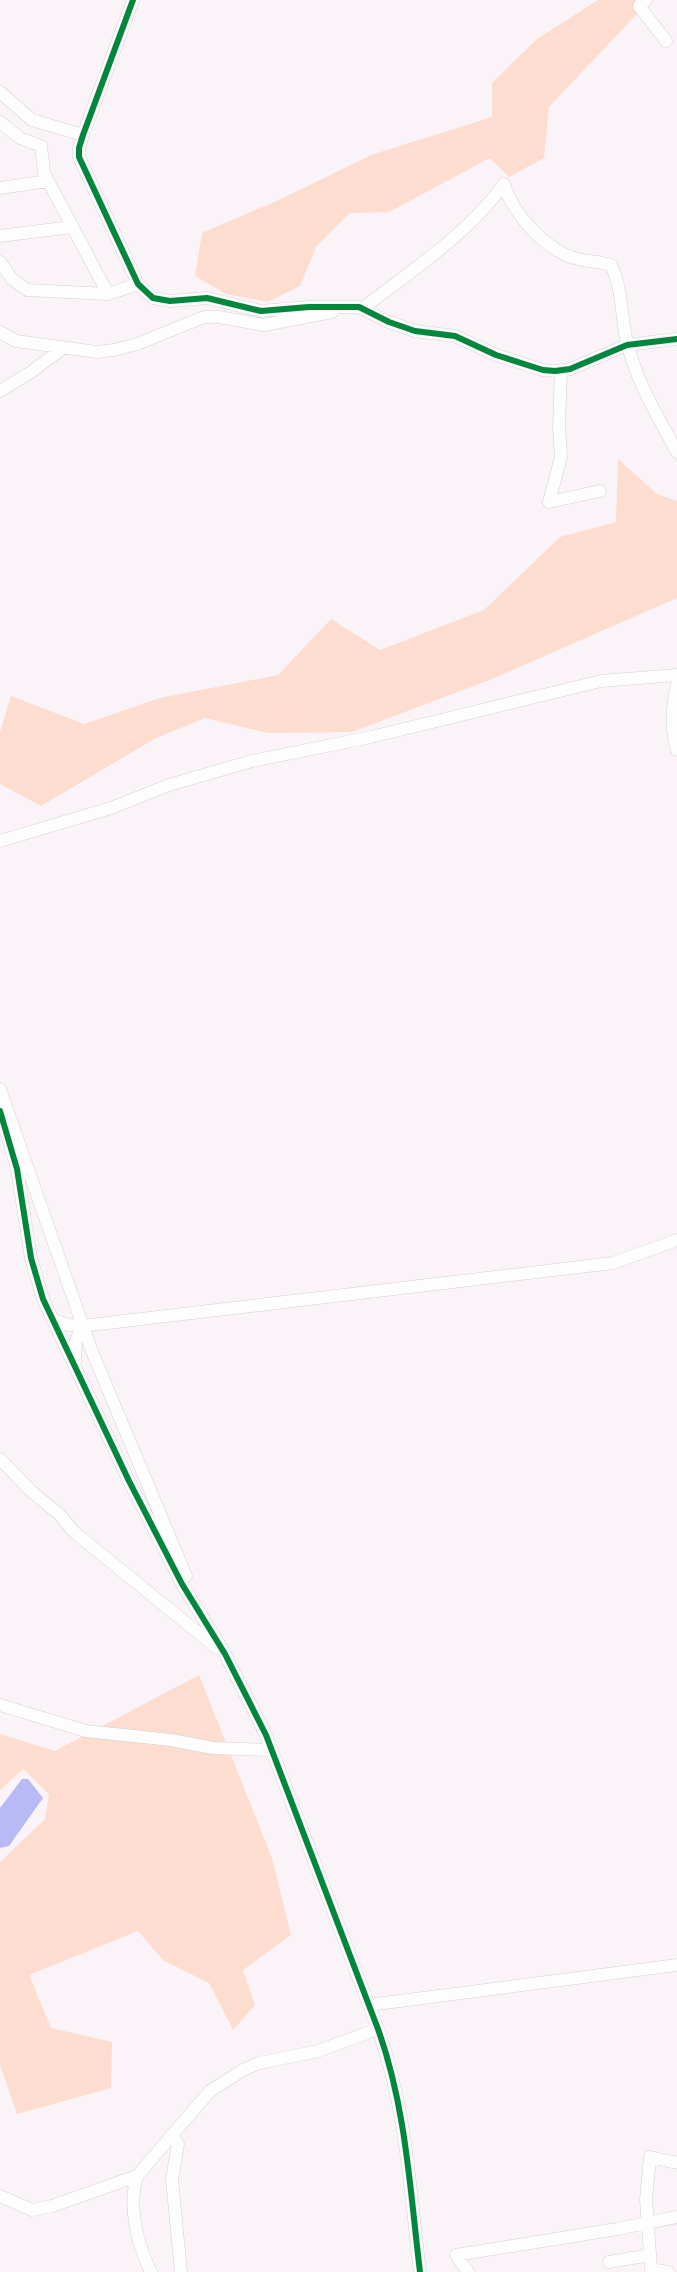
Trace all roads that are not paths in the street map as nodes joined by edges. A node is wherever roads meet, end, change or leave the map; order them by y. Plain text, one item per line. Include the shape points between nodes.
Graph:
1 (133, 0) edge
2 (646, 0) edge
3 (666, 41) dead end
4 (0, 92) edge
5 (0, 122) edge
6 (83, 135) junction
7 (48, 181) junction
8 (0, 188) edge
9 (71, 227) junction
10 (0, 236) edge
11 (0, 262) edge
12 (138, 284) junction
13 (108, 294) junction
14 (340, 307) junction
15 (362, 309) junction
16 (0, 332) edge
17 (677, 339) edge
18 (627, 345) junction
19 (63, 348) junction
20 (561, 370) junction
21 (0, 391) edge
22 (677, 452) edge
23 (600, 491) dead end
24 (677, 675) edge
25 (677, 685) edge
26 (677, 750) edge
27 (0, 841) edge
28 (0, 1089) edge
29 (0, 1111) edge
30 (677, 1240) edge
31 (54, 1320) junction
32 (82, 1326) junction
33 (75, 1365) junction
34 (0, 1459) edge
35 (205, 1623) junction
36 (225, 1654) junction
37 (0, 1705) edge
38 (272, 1750) junction
39 (677, 1965) edge
40 (369, 2005) junction
41 (378, 2029) junction
42 (171, 2135) junction
43 (677, 2163) edge
44 (137, 2176) junction
45 (0, 2196) edge
46 (677, 2217) edge
47 (648, 2223) junction
48 (650, 2255) junction
49 (609, 2262) dead end
50 (151, 2272) edge
51 (181, 2272) edge
52 (420, 2272) edge
53 (468, 2272) edge
54 (668, 2272) edge

1 - 6 street
2 - 3 street via 640,6
4 - 6 street via 32,120
5 - 7 street via 20,138 40,146 44,173
6 - 12 street via 79,157
7 - 8 street
7 - 9 street
9 - 10 street
9 - 13 street
11 - 13 street via 12,279 27,290
12 - 13 street
12 - 14 street via 153,298 170,301 207,298 261,311
14 - 15 street
14 - 19 street via 330,314 264,325 220,317 204,317 137,344 114,350 97,352
15 - 18 street via 464,229 488,206 504,184 513,207 527,224 555,249 576,259 601,261 611,265 621,291
15 - 20 street via 416,331 455,336 496,354 543,370
16 - 19 street via 16,341
17 - 18 street
18 - 20 street via 570,369
18 - 22 street via 640,384
19 - 21 street
20 - 23 street via 560,457 549,502
24 - 27 street via 601,681 371,737 252,761 169,784 111,808
25 - 26 street via 673,703 673,728
28 - 32 street
29 - 31 street via 22,1189 31,1258 43,1299
30 - 32 street via 613,1263
31 - 32 street
31 - 33 street
32 - 33 street via 76,1342
32 - 35 street
33 - 35 street via 129,1481
34 - 36 street via 31,1491 60,1515 74,1532
35 - 36 street
36 - 38 street
37 - 38 street via 86,1731 171,1740 213,1748
38 - 40 street
39 - 40 street
40 - 41 street
41 - 42 street via 324,2049 272,2059 243,2070 210,2091
41 - 52 street via 390,2062 400,2108
42 - 44 street
42 - 51 street via 178,2144 172,2179
43 - 47 street via 650,2158 646,2199
44 - 45 street via 37,2210
44 - 50 street via 132,2191 139,2248
46 - 47 street
47 - 48 street
47 - 53 street via 456,2255
48 - 49 street
48 - 54 street via 652,2269

